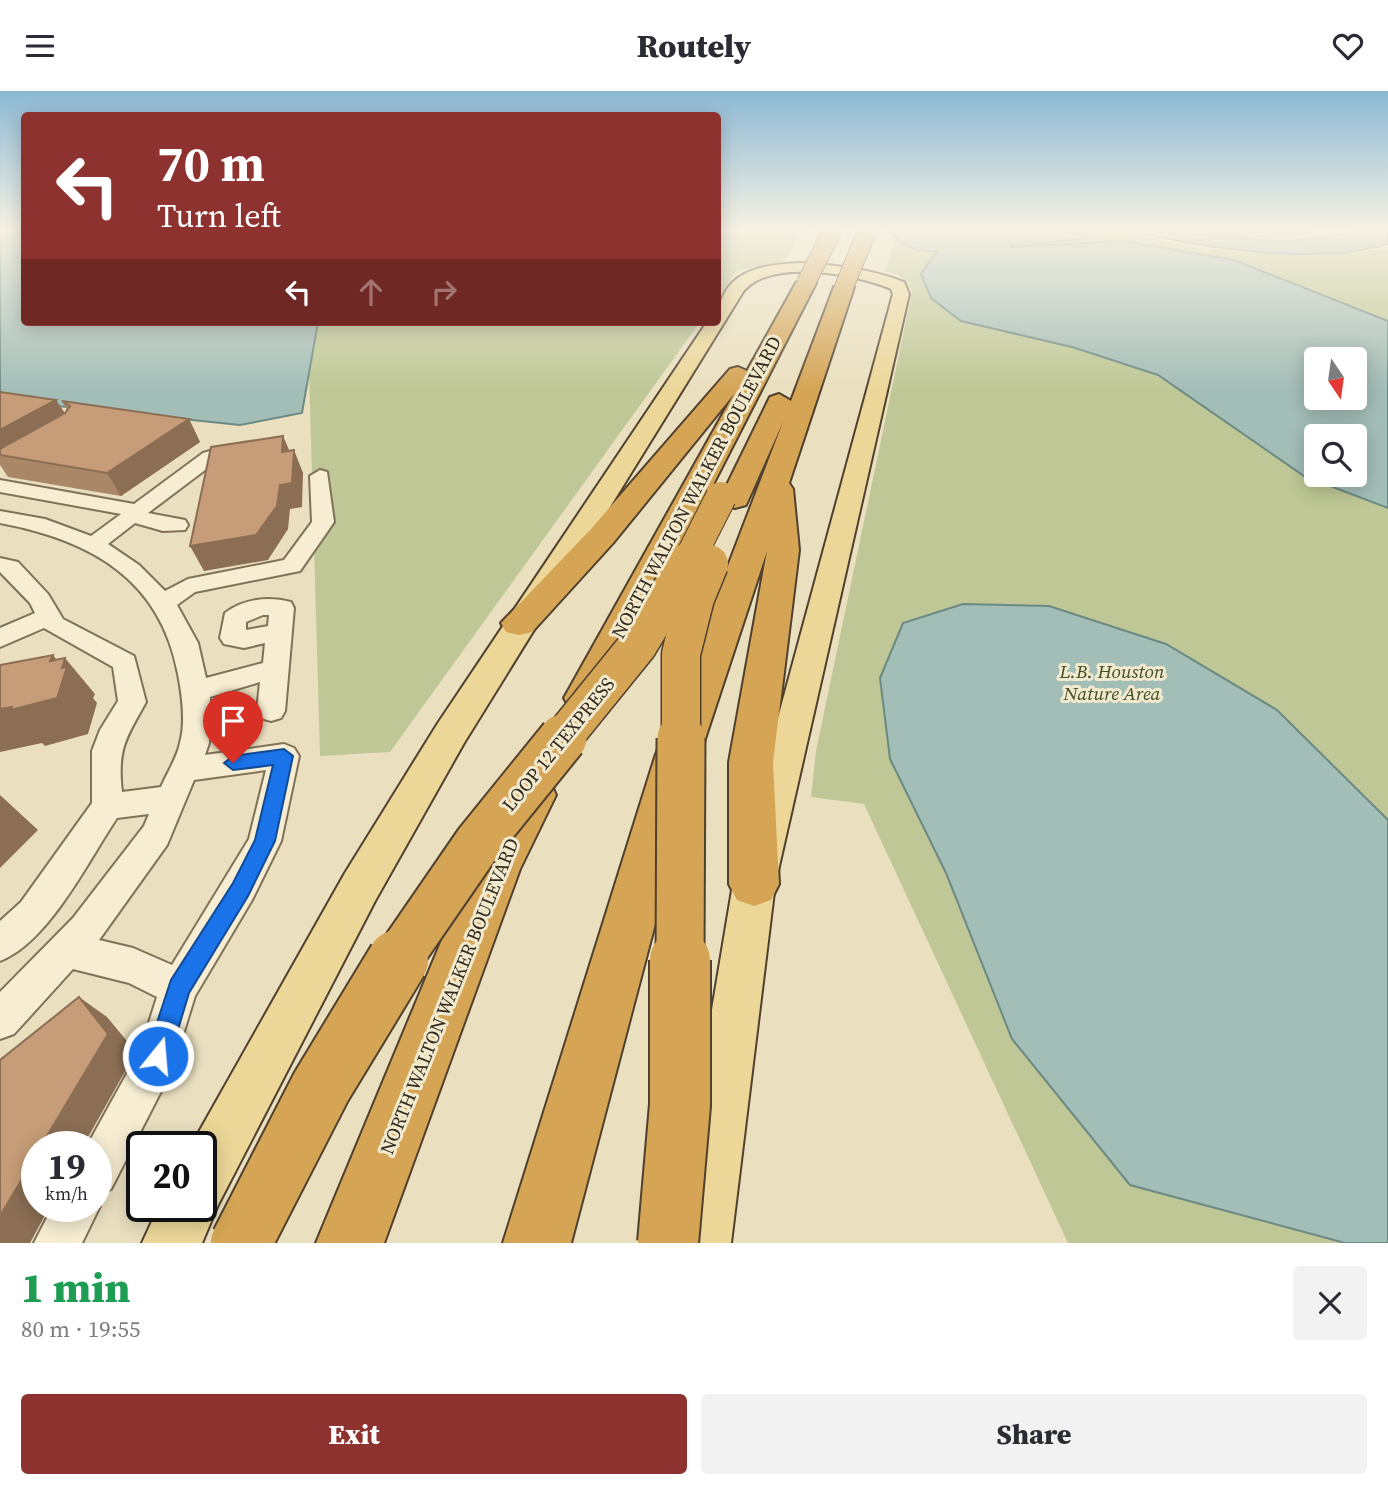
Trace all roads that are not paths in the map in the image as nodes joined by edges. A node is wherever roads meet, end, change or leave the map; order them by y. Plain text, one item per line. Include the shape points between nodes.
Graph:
1 (742, 283) edge
2 (820, 283) edge
3 (822, 283) edge
4 (823, 283) edge
5 (825, 283) edge
6 (890, 283) edge
7 (817, 293) junction
8 (721, 315) edge
9 (714, 326) edge
10 (210, 457) edge
11 (188, 474) junction
12 (777, 475) junction
13 (320, 477) dead end
14 (0, 486) edge
15 (728, 498) junction
16 (133, 515) junction
17 (0, 517) edge
18 (94, 544) junction
19 (0, 565) edge
20 (164, 603) junction
21 (50, 616) junction
22 (519, 624) junction
23 (279, 632) dead end
24 (0, 638) edge
25 (275, 669) junction
26 (195, 691) junction
27 (271, 711) dead end
28 (177, 785) junction
29 (108, 806) junction
30 (754, 884) junction
31 (0, 944) edge
32 (67, 950) junction
33 (179, 988) junction
34 (0, 1020) edge
35 (112, 1144) edge
36 (217, 1155) edge
37 (69, 1222) edge
38 (182, 1222) edge
39 (57, 1243) edge
40 (172, 1243) edge
41 (241, 1243) edge
42 (350, 1243) edge
43 (537, 1243) edge
44 (668, 1243) edge
45 (702, 1243) edge

1 - 8 main road
2 - 7 highway, NORTH WALTON WALKER BOULEVARD, bridge
3 - 7 highway, LOOP 12 TEXPRESS
4 - 7 highway, LOOP 12 TEXPRESS
5 - 7 highway, NORTH WALTON WALKER BOULEVARD, bridge
6 - 30 main road via 901,294
7 - 12 highway, NORTH WALTON WALKER BOULEVARD
7 - 15 highway, LOOP 12 TEXPRESS
7 - 22 highway
7 - 42 highway, NORTH WALTON WALKER BOULEVARD via 497,865
9 - 22 main road
10 - 11 street
11 - 16 street
11 - 16 street via 176,532
12 - 30 highway via 783,549 751,762
12 - 43 highway, NORTH WALTON WALKER BOULEVARD via 677,757
13 - 20 street via 323,521 292,566 188,586
14 - 16 street via 125,507
15 - 41 highway, LOOP 12 TEXPRESS, bridge via 639,643 479,841 383,979 282,1157
15 - 44 highway, LOOP 12 TEXPRESS, bridge via 681,654 680,1105
16 - 18 street
17 - 18 street
18 - 20 street
19 - 21 street via 10,567
20 - 26 street via 185,643
21 - 24 street
21 - 29 street via 54,625 125,661 132,702 108,737 104,761
22 - 36 main road via 360,887
23 - 25 street
25 - 26 street
25 - 27 street
26 - 28 street via 195,743
28 - 29 street
28 - 32 street via 156,835
28 - 33 street via 284,756 265,841
29 - 31 street via 33,914
30 - 45 main road
32 - 33 street via 133,966
32 - 34 street
33 - 35 street via 158,1056
37 - 39 street
38 - 40 main road

